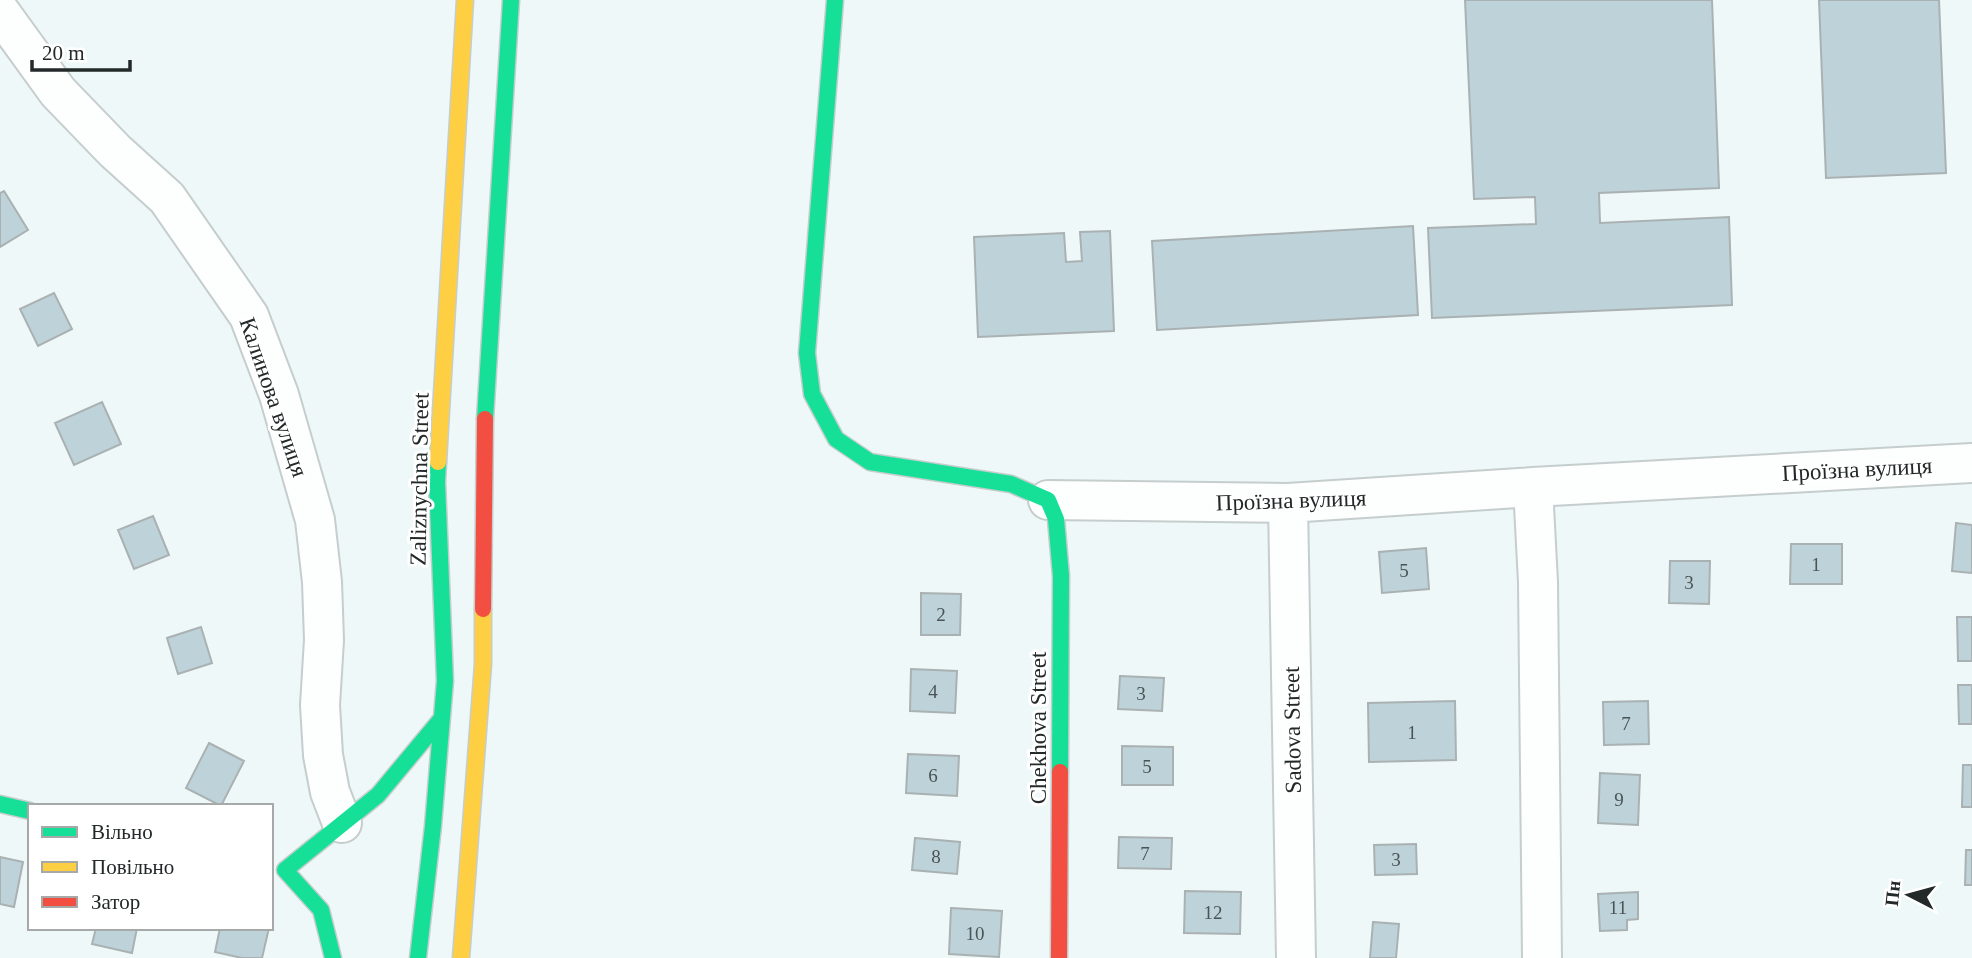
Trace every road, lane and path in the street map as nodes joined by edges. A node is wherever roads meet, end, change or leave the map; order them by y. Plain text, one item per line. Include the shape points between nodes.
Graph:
1 (465, 0) edge
2 (511, 0) edge
3 (835, 0) edge
4 (0, 12) edge
5 (1972, 463) edge
6 (1533, 487) junction
7 (1048, 500) junction
8 (1288, 503) junction
9 (442, 718) junction
10 (0, 804) edge
11 (28, 810) edge
12 (342, 823) junction
13 (278, 869) edge
14 (334, 958) edge
15 (418, 958) edge
16 (461, 958) edge
17 (1059, 958) edge
18 (1296, 958) edge
19 (1542, 958) edge

1 - 9 main road, Zaliznychna Street via 438,482 445,681
2 - 16 main road via 485,390 482,664
3 - 7 main road via 807,353 812,394 836,439 870,462 1011,484
4 - 12 street, Калинова вулиця via 58,92 167,198 249,316 279,395 314,520 322,582 323,755
5 - 6 street, Проїзна вулиця
6 - 8 street, Проїзна вулиця
6 - 19 street
7 - 8 street, Проїзна вулиця
7 - 17 main road, Chekhova Street via 1056,519 1061,576
8 - 18 street, Sadova Street
9 - 12 main road via 378,795
9 - 15 main road, Zaliznychna Street
10 - 11 main road
12 - 13 main road
13 - 14 main road via 321,911

